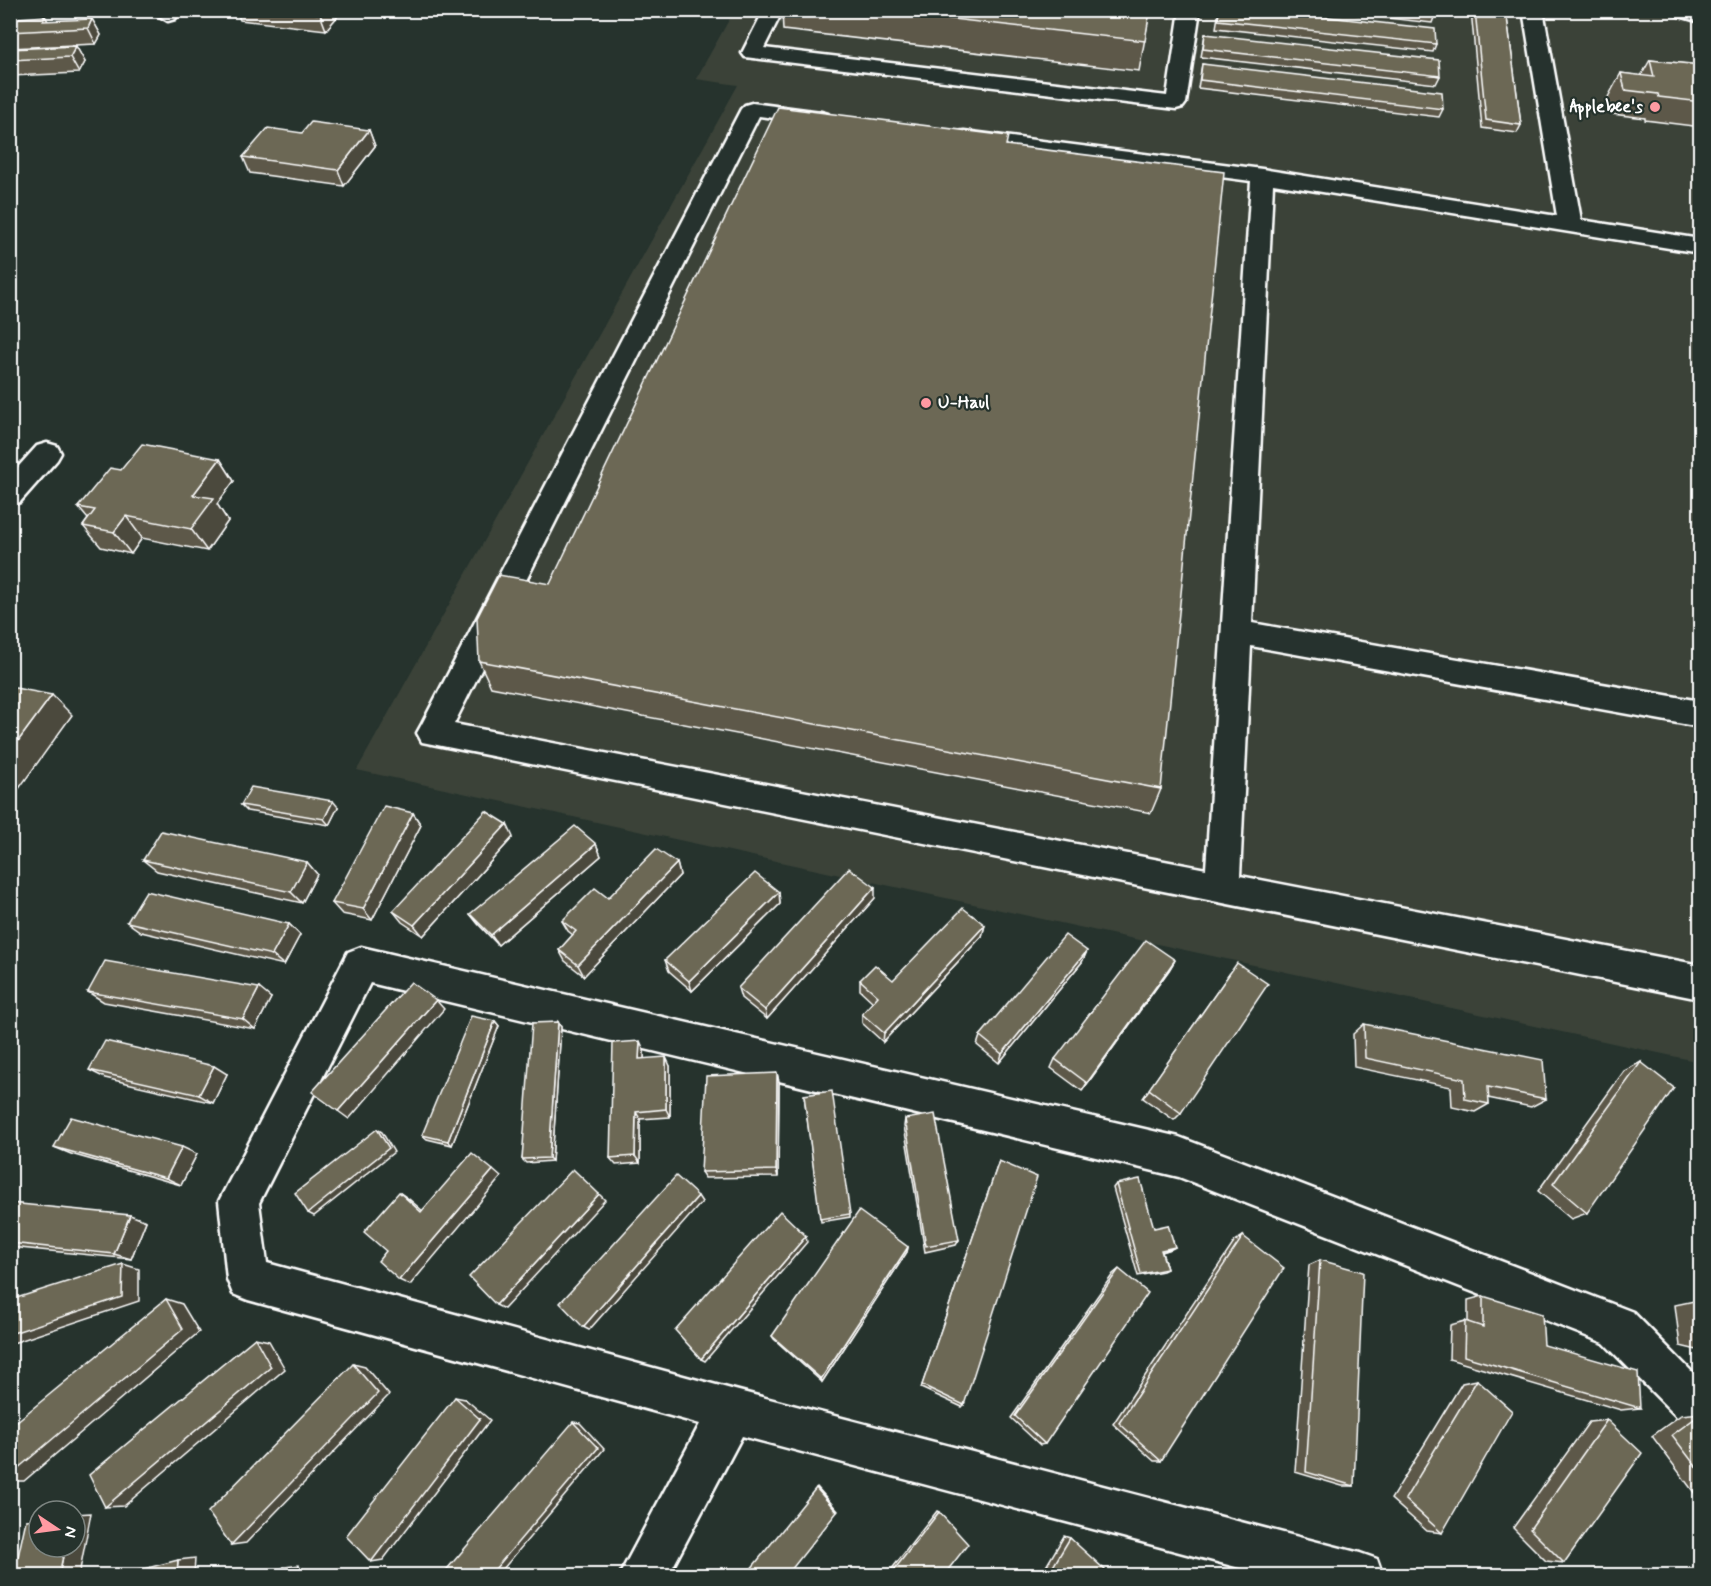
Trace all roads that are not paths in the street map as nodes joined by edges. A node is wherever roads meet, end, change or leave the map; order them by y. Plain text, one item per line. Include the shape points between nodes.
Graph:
1 (774, 10) edge
2 (1190, 10) edge
3 (1533, 10) edge
4 (1680, 10) edge
5 (1701, 16) edge
6 (847, 122) edge
7 (942, 134) edge
8 (1262, 176) junction
9 (1569, 223) junction
10 (1701, 246) edge
11 (47, 453) dead end
12 (10, 495) edge
13 (1236, 632) junction
14 (1701, 714) edge
15 (1222, 889) junction
16 (1701, 982) edge
17 (1701, 1410) edge
18 (731, 1411) junction
19 (642, 1575) edge
20 (1360, 1575) edge

1 - 2 street via 752,53 1176,103
3 - 9 street
4 - 5 street
6 - 15 street via 752,109 433,733
7 - 8 street
8 - 9 street
8 - 13 street
9 - 10 street
11 - 12 street
13 - 14 street
13 - 15 street
15 - 16 street
17 - 18 street via 1618,1327 1179,1156 361,964 239,1201 248,1279
18 - 19 street
18 - 20 street

